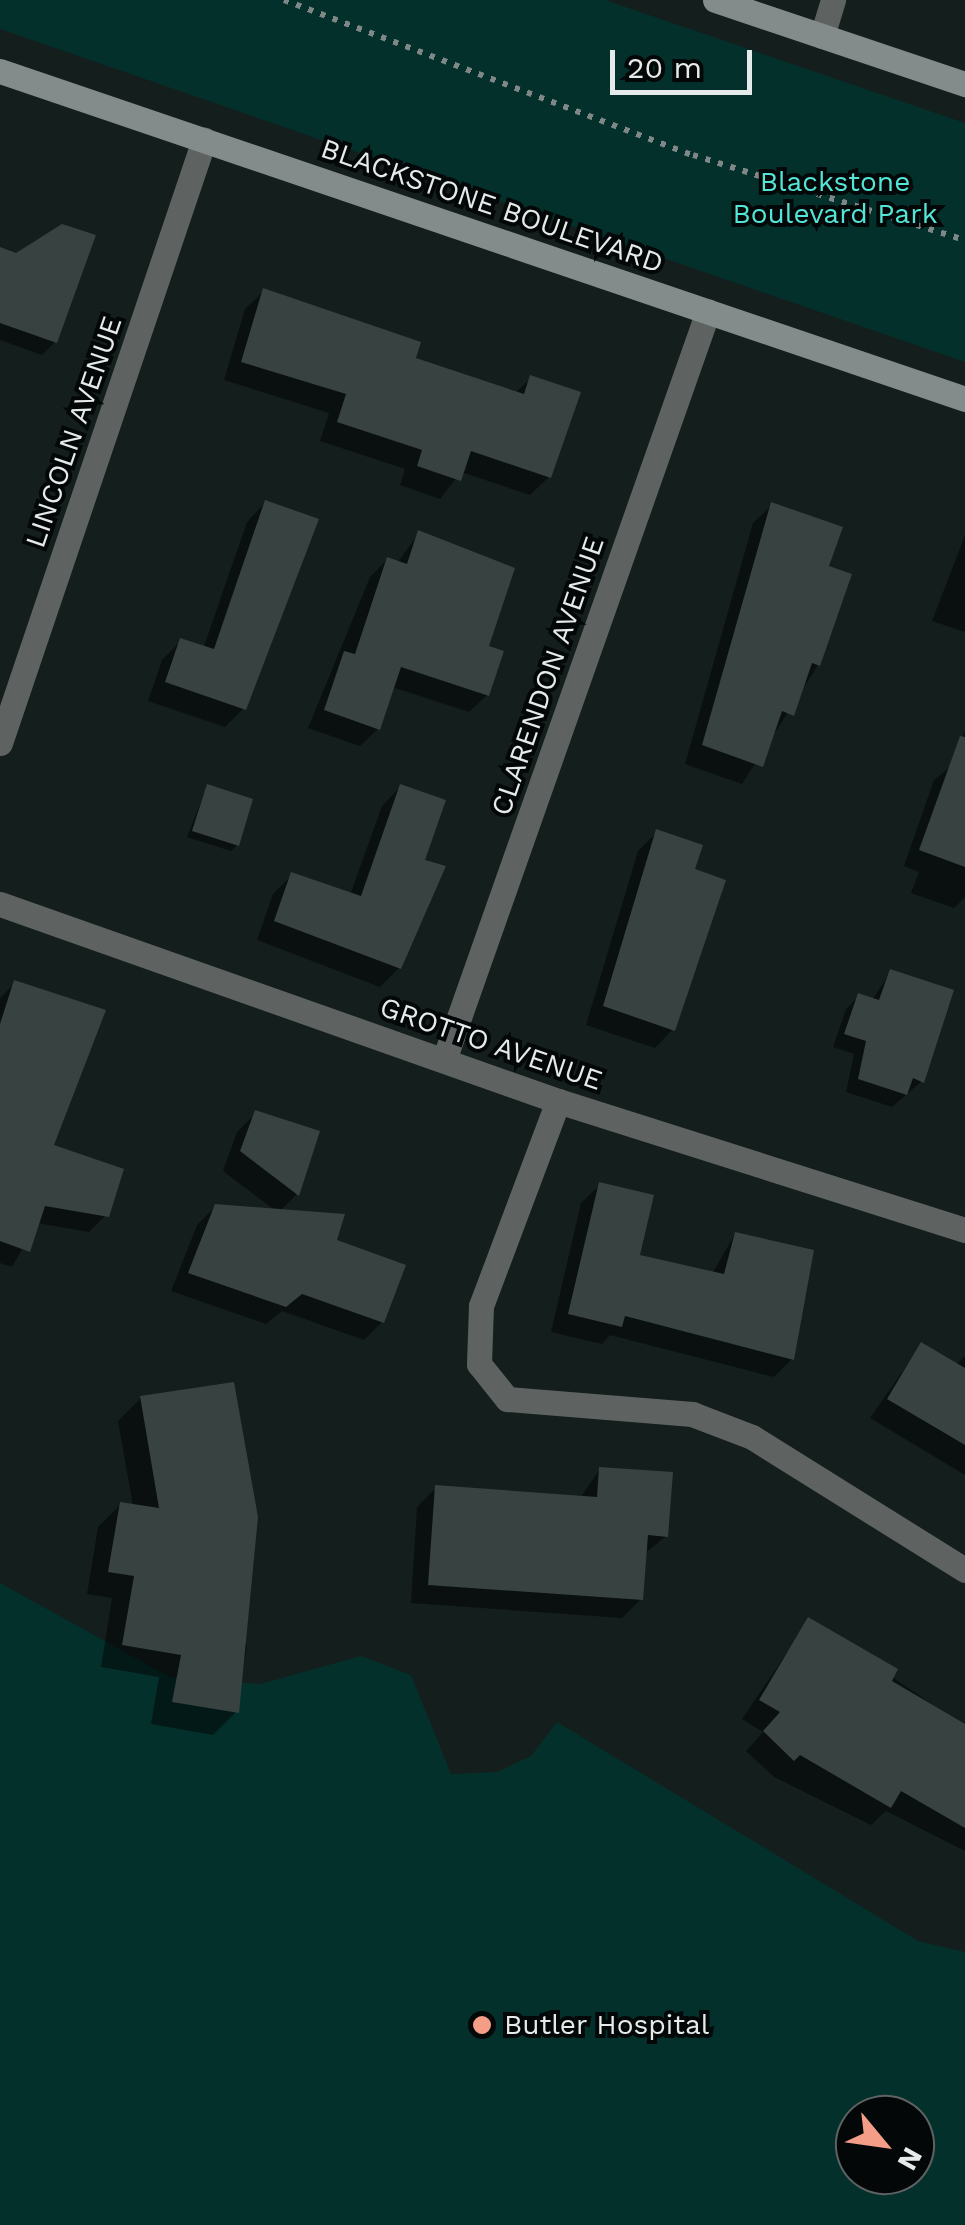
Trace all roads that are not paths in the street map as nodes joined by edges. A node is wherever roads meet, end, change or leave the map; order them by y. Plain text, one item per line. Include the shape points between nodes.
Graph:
1 (715, 0) edge
2 (834, 0) edge
3 (822, 36) junction
4 (0, 71) edge
5 (965, 84) edge
6 (204, 140) junction
7 (708, 311) junction
8 (965, 399) edge
9 (0, 743) edge
10 (0, 904) edge
11 (444, 1060) junction
12 (558, 1101) junction
13 (965, 1230) edge
14 (965, 1570) edge

1 - 3 main road
2 - 3 street
3 - 5 main road
4 - 6 main road, BLACKSTONE BOULEVARD
6 - 7 main road, BLACKSTONE BOULEVARD
6 - 9 street, LINCOLN AVENUE
7 - 8 main road, BLACKSTONE BOULEVARD
7 - 11 street, CLARENDON AVENUE
10 - 11 street, GROTTO AVENUE
11 - 12 street, GROTTO AVENUE
12 - 13 street, GROTTO AVENUE
12 - 14 street via 481,1306 479,1364 507,1399 692,1414 752,1437

